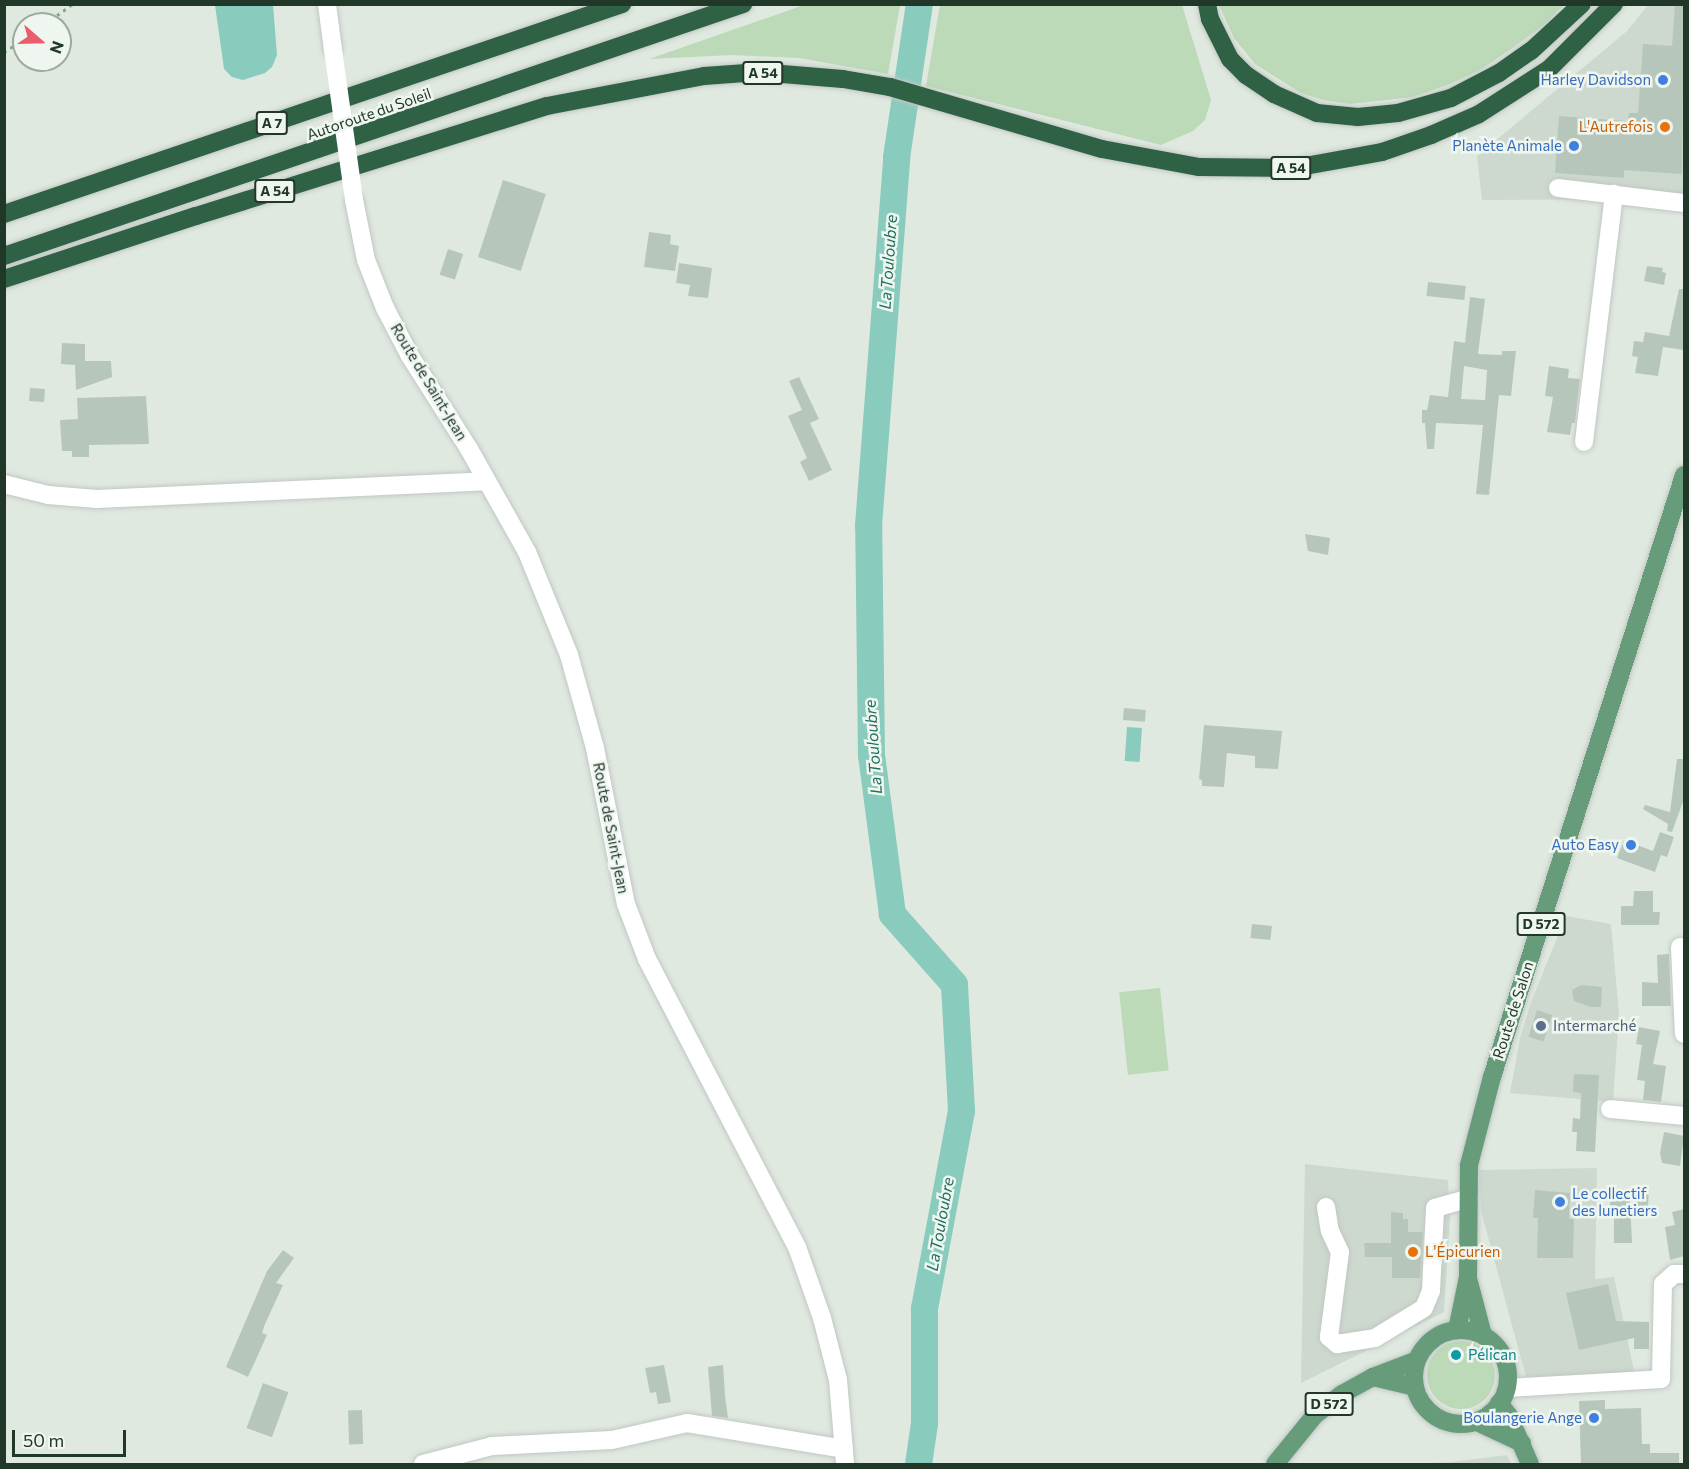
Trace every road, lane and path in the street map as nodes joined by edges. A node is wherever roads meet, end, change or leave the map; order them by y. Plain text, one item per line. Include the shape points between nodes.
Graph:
1 (327, 4) edge
2 (622, 4) edge
3 (743, 4) edge
4 (1207, 4) edge
5 (1582, 4) edge
6 (1614, 4) edge
7 (1558, 188) dead end
8 (1614, 194) junction
9 (1684, 203) edge
10 (4, 214) edge
11 (4, 256) edge
12 (4, 279) edge
13 (1584, 442) dead end
14 (487, 481) junction
15 (1683, 481) edge
16 (4, 484) edge
17 (1680, 947) dead end
18 (1684, 1034) edge
19 (1610, 1109) dead end
20 (1684, 1116) edge
21 (1469, 1198) junction
22 (1326, 1207) dead end
23 (1684, 1274) edge
24 (1468, 1277) junction
25 (1457, 1330) junction
26 (1483, 1335) junction
27 (1417, 1360) junction
28 (1373, 1377) junction
29 (1415, 1387) junction
30 (1503, 1396) junction
31 (1475, 1421) junction
32 (1522, 1443) junction
33 (844, 1457) edge
34 (423, 1464) edge
35 (1275, 1464) edge
36 (1530, 1464) edge

1 - 14 street, Route de Saint-Jean, bridge via 366,260 410,356
2 - 10 highway, Autoroute du Soleil / A 7
3 - 11 highway, Autoroute du Soleil
4 - 5 highway via 1210,19 1230,59 1246,75 1274,94 1317,113 1358,117 1398,113 1451,98 1531,51
6 - 12 highway, A 54 via 1549,69 1479,114 1382,152 1294,168 1199,166 1102,149 929,97 843,79 748,73 704,76 547,106
7 - 8 street
8 - 9 street
8 - 13 street
14 - 16 street via 97,499 48,495
14 - 33 street, Route de Saint-Jean via 526,552 569,655 595,748 626,904 647,959 797,1246 838,1380
15 - 21 main road, Route de Salon / D 572 via 1492,1077 1469,1166
17 - 18 street
19 - 20 street
21 - 22 street via 1435,1208 1431,1290 1424,1308 1375,1338 1337,1344 1329,1337 1340,1252 1330,1231
21 - 24 main road, Route de Salon / D 572
23 - 30 street via 1674,1274 1663,1284 1661,1379
24 - 25 main road, Route de Salon / D 572
24 - 26 main road, Route de Salon / D 572
25 - 26 main road
25 - 27 main road via 1432,1339
26 - 30 main road via 1504,1358 1508,1373
27 - 28 main road, D 572
27 - 29 main road
28 - 29 main road
28 - 35 main road, D 572 via 1315,1415
29 - 31 main road via 1421,1402 1444,1421
30 - 31 main road via 1489,1414
30 - 32 main road
31 - 32 main road
32 - 36 main road
33 - 34 street via 687,1423 612,1440 492,1446

